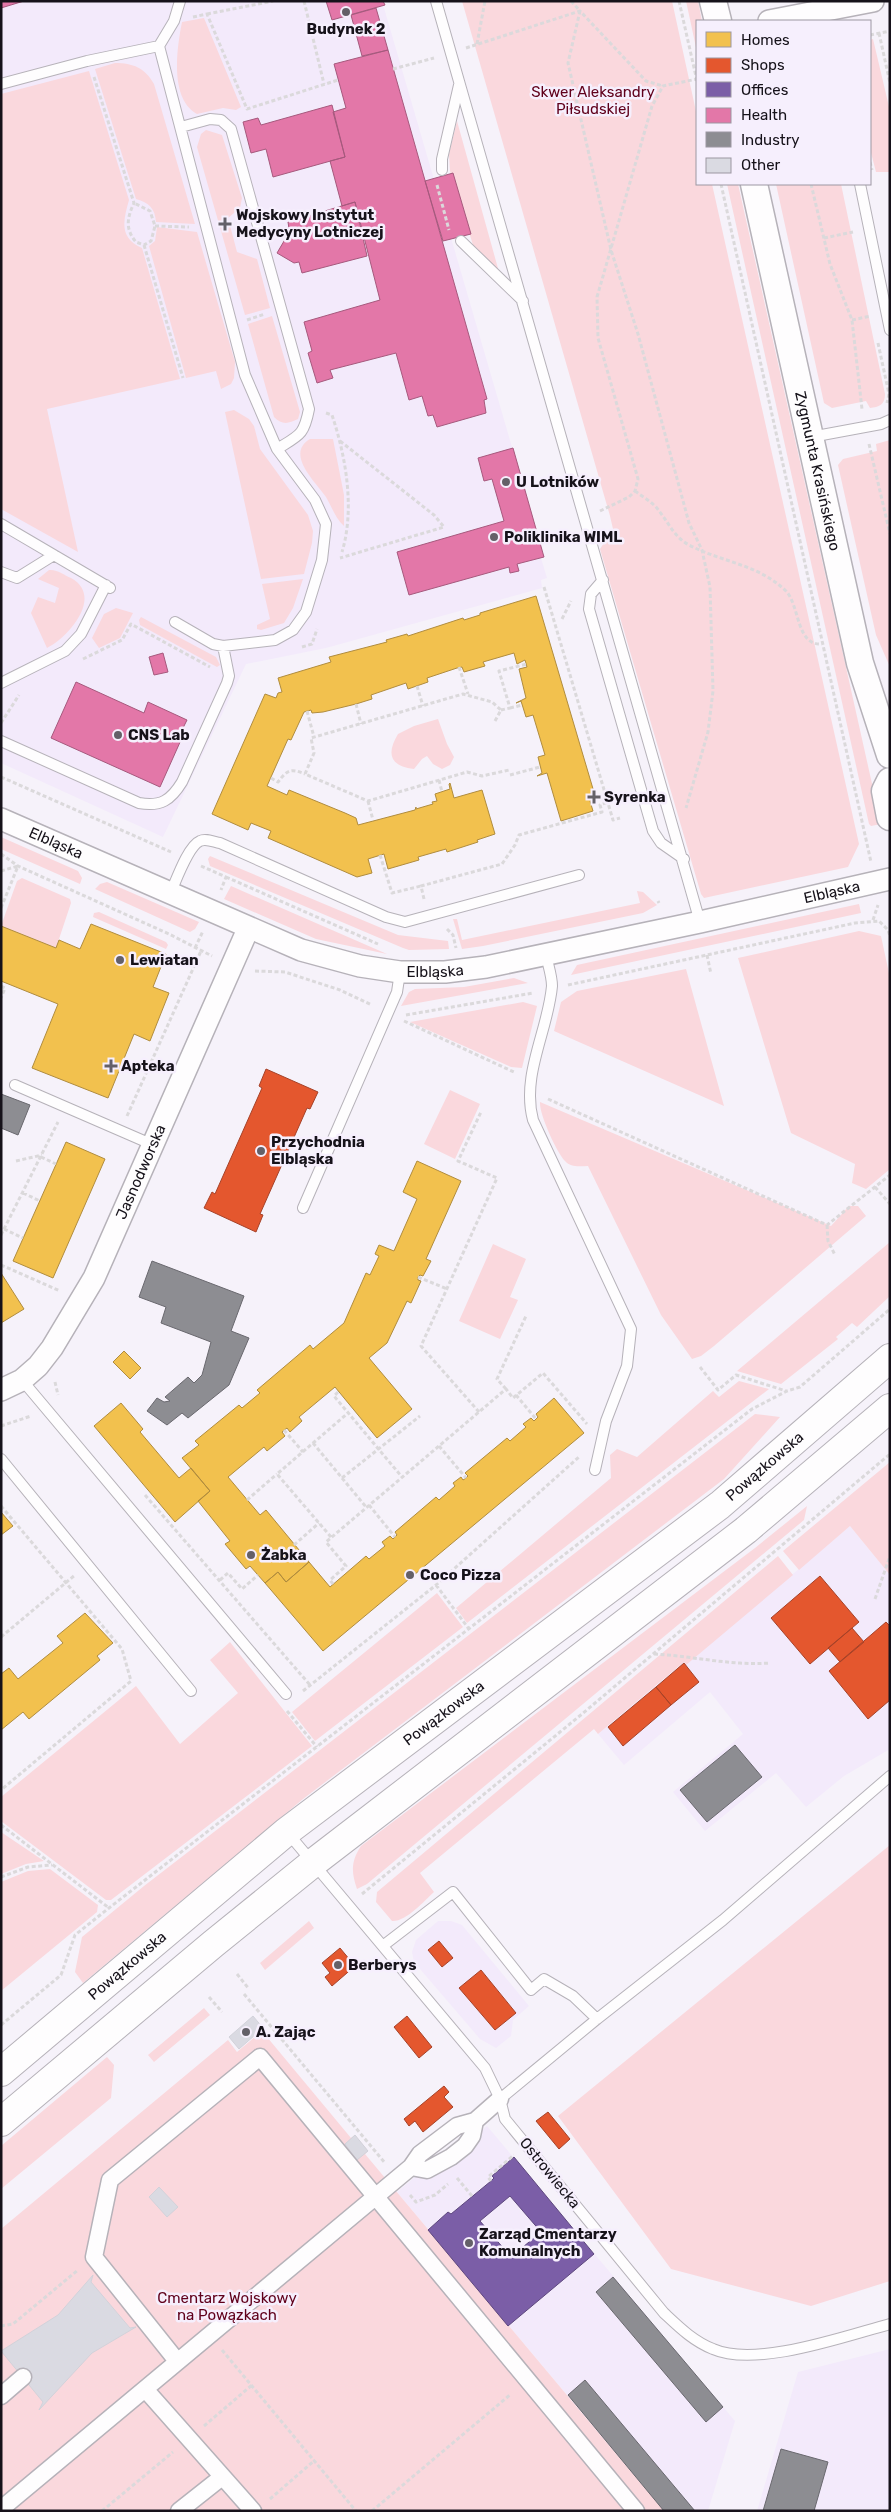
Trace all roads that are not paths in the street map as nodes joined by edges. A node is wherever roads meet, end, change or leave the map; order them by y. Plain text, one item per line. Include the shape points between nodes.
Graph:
1 (180, 1) edge
2 (436, 1) edge
3 (713, 1) edge
4 (873, 1) edge
5 (718, 20) edge
6 (774, 20) edge
7 (159, 46) junction
8 (460, 82) junction
9 (1, 84) edge
10 (180, 127) junction
11 (442, 170) dead end
12 (754, 185) edge
13 (860, 185) edge
14 (461, 240) dead end
15 (523, 301) junction
16 (890, 330) edge
17 (890, 420) edge
18 (810, 437) junction
19 (277, 449) junction
20 (1, 524) edge
21 (54, 555) junction
22 (1, 572) edge
23 (603, 580) junction
24 (174, 622) dead end
25 (223, 646) junction
26 (1, 683) edge
27 (1, 741) edge
28 (890, 755) edge
29 (890, 781) edge
30 (890, 817) edge
31 (1, 819) edge
32 (684, 859) junction
33 (579, 875) dead end
34 (883, 881) edge
35 (170, 894) junction
36 (700, 922) junction
37 (248, 929) junction
38 (546, 955) junction
39 (400, 972) junction
40 (15, 1084) dead end
41 (151, 1144) junction
42 (303, 1208) dead end
43 (890, 1358) edge
44 (22, 1380) junction
45 (1, 1390) edge
46 (890, 1408) edge
47 (1, 1459) edge
48 (595, 1470) dead end
49 (191, 1691) dead end
50 (286, 1694) dead end
51 (890, 1776) edge
52 (286, 1832) junction
53 (313, 1863) junction
54 (384, 1945) junction
55 (596, 2019) junction
56 (1, 2072) edge
57 (500, 2099) junction
58 (1, 2122) edge
59 (375, 2196) junction
60 (890, 2324) edge
61 (177, 2361) junction
62 (23, 2377) dead end
63 (145, 2389) junction
64 (1, 2396) edge
65 (222, 2476) junction
66 (259, 2508) edge
67 (1, 2509) edge
68 (180, 2511) edge
69 (636, 2511) edge

1 - 7 lane via 174,21
2 - 8 lane
3 - 5 street
4 - 6 street
7 - 9 lane
7 - 10 lane
8 - 11 lane
8 - 15 lane
10 - 19 lane via 246,375
10 - 19 lane via 210,119 221,120 231,129 309,409 305,429
12 - 18 street, Zygmunta Krasińskiego
13 - 16 lane
14 - 15 lane
15 - 23 lane
17 - 18 lane
18 - 28 street, Zygmunta Krasińskiego via 860,663
19 - 25 lane via 315,500 326,524 322,560 306,612 293,630 275,640
20 - 21 lane
21 - 22 lane via 17,578
21 - 26 lane via 109,587 81,634 65,652
23 - 32 lane
23 - 32 lane via 591,594 589,609 653,831 661,843
24 - 25 lane via 213,644
25 - 27 lane via 227,683 182,782 164,802 139,803
29 - 30 street via 885,791
31 - 35 street, Elbląska
32 - 36 lane
33 - 35 lane via 405,922 386,917 212,841 199,841 186,859
34 - 36 street, Elbląska
35 - 37 street, Elbląska
36 - 38 street, Elbląska
37 - 39 street, Elbląska via 321,956
37 - 41 street, Jasnodworska
38 - 39 street, Elbląska via 466,970
38 - 48 lane via 552,986 531,1083 530,1108 631,1329 627,1366 606,1421
39 - 42 lane via 398,992
40 - 41 lane
41 - 44 street, Jasnodworska via 94,1278 52,1348
43 - 52 main road, Powązkowska via 720,1505
44 - 45 street, Jasnodworska
44 - 50 lane
46 - 53 main road via 746,1530
47 - 49 lane
51 - 55 lane via 723,1920
52 - 53 lane, Ostrowiecka
52 - 56 main road, Powązkowska
53 - 54 lane, Ostrowiecka
53 - 58 main road
54 - 55 lane via 453,1892 531,1990 544,1979 573,1996
54 - 57 lane, Ostrowiecka via 485,2068
55 - 57 lane
57 - 59 street via 475,2121 457,2126 420,2154 411,2167
57 - 60 lane, Ostrowiecka via 505,2119 664,2313 688,2336 714,2350 745,2355 801,2349
59 - 61 street
59 - 61 street via 260,2057 110,2180 94,2257
59 - 69 street
61 - 63 street
62 - 64 street
63 - 65 street
63 - 67 street
65 - 66 street
65 - 68 street

